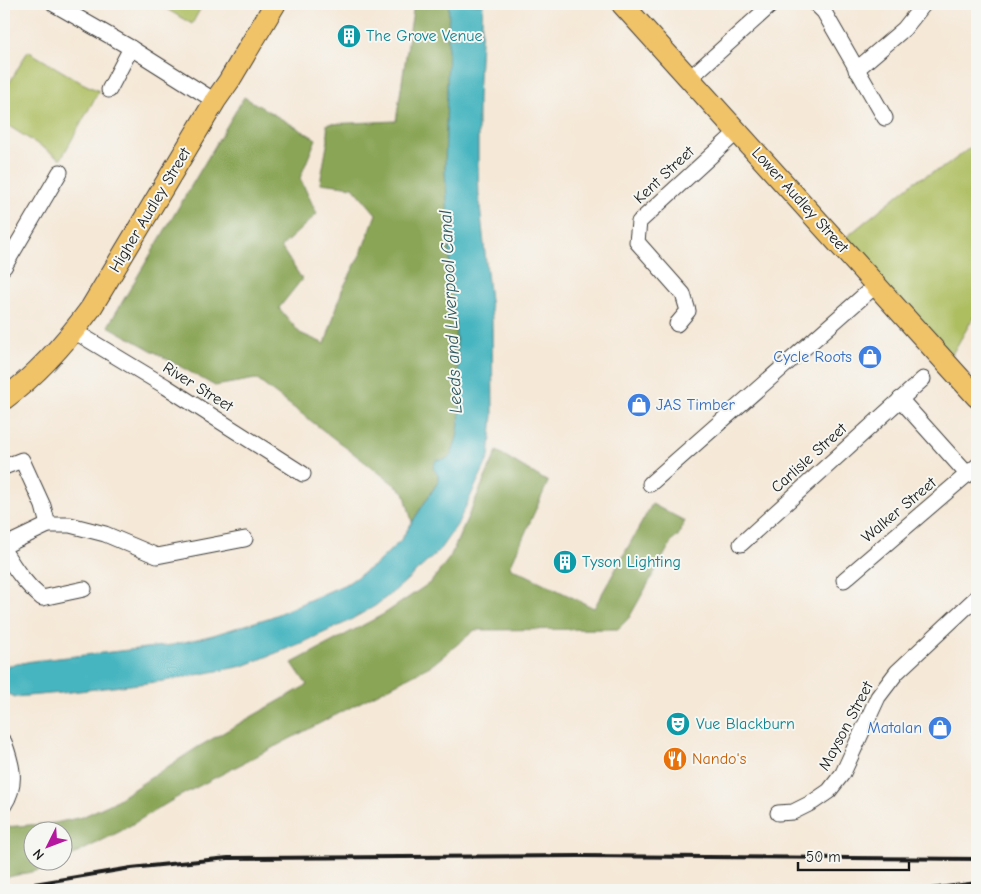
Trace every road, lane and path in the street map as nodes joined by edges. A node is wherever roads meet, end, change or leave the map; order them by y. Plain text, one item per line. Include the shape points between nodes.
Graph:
1 (54, 4) edge
2 (276, 4) edge
3 (622, 4) edge
4 (772, 4) edge
5 (816, 4) edge
6 (924, 4) edge
7 (131, 48) junction
8 (856, 70) junction
9 (690, 78) junction
10 (109, 90) dead end
11 (215, 101) junction
12 (885, 118) dead end
13 (738, 131) junction
14 (60, 172) dead end
15 (4, 267) edge
16 (876, 285) junction
17 (677, 324) dead end
18 (74, 331) junction
19 (922, 379) dead end
20 (977, 396) edge
21 (5, 397) edge
22 (900, 399) junction
23 (4, 467) edge
24 (973, 470) edge
25 (304, 474) dead end
26 (650, 484) dead end
27 (48, 525) junction
28 (245, 539) dead end
29 (741, 544) dead end
30 (4, 546) edge
31 (4, 551) edge
32 (844, 580) dead end
33 (84, 589) dead end
34 (977, 597) edge
35 (4, 742) edge
36 (4, 805) edge
37 (778, 813) dead end

1 - 7 street
2 - 11 highway, Higher Audley Street
3 - 9 highway, Lower Audley Street
4 - 9 street
5 - 8 street via 824,12
6 - 8 street via 904,29
7 - 10 street
7 - 11 street
8 - 12 street
9 - 13 highway, Lower Audley Street
11 - 18 highway, Higher Audley Street
13 - 16 highway, Lower Audley Street
13 - 17 street, Kent Street via 639,222 637,242 683,294 688,311
14 - 15 street
16 - 20 highway, Lower Audley Street
16 - 26 street
18 - 21 highway, Higher Audley Street via 45,364
18 - 25 street, River Street
19 - 22 street, Carlisle Street
22 - 24 street
22 - 29 street, Carlisle Street
23 - 27 street via 22,460
24 - 32 street, Walker Street
27 - 28 street via 70,525 105,534 157,556
27 - 30 street
31 - 33 street via 20,578 42,598
34 - 37 street, Mayson Street via 897,672 878,697 843,773 829,791 793,812
35 - 36 street via 14,779

